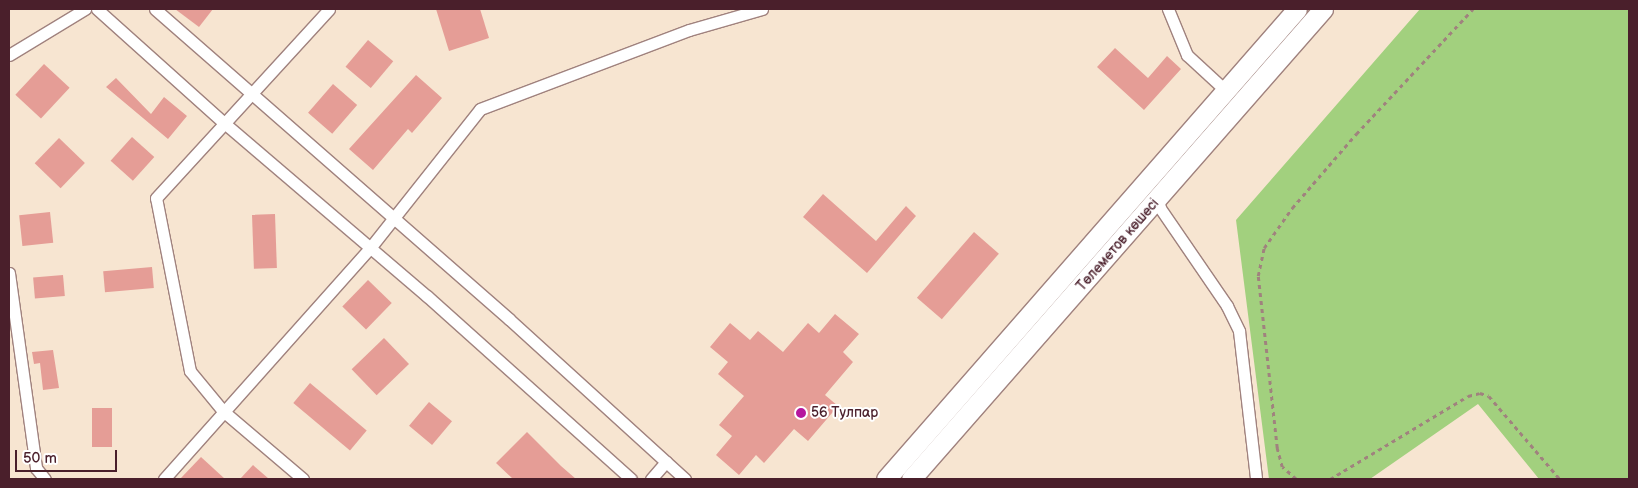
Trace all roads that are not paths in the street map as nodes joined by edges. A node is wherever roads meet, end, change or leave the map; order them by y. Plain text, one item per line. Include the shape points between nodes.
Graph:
1 (85, 9) edge
2 (97, 9) edge
3 (155, 9) edge
4 (329, 9) edge
5 (762, 9) edge
6 (1168, 9) edge
7 (1297, 9) edge
8 (1323, 9) edge
9 (9, 55) edge
10 (1225, 90) junction
11 (249, 94) junction
12 (223, 122) junction
13 (1158, 198) junction
14 (394, 218) junction
15 (370, 248) junction
16 (9, 273) edge
17 (969, 385) junction
18 (986, 395) junction
19 (223, 411) junction
20 (666, 462) junction
21 (45, 479) edge
22 (164, 479) edge
23 (303, 479) edge
24 (631, 479) edge
25 (651, 479) edge
26 (685, 479) edge
27 (886, 479) edge
28 (911, 479) edge
29 (1256, 479) edge

1 - 9 street
2 - 12 street
3 - 11 street
4 - 11 street
5 - 14 street via 689,30 480,110
6 - 10 street via 1187,55
7 - 10 main road, Төлеметов көшесі
8 - 13 main road, Төлеметов көшесі
10 - 17 main road, Төлеметов көшесі
11 - 12 street
11 - 14 street
12 - 15 street
12 - 19 street via 156,198 190,371
13 - 18 main road, Төлеметов көшесі
13 - 29 street via 1160,208 1227,306 1240,331
14 - 15 street
14 - 20 street
15 - 19 street
15 - 24 street
16 - 21 street via 36,468
17 - 18 main road
17 - 27 main road, Төлеметов көшесі
18 - 28 main road, Төлеметов көшесі
19 - 22 street
19 - 23 street
20 - 25 street
20 - 26 street

